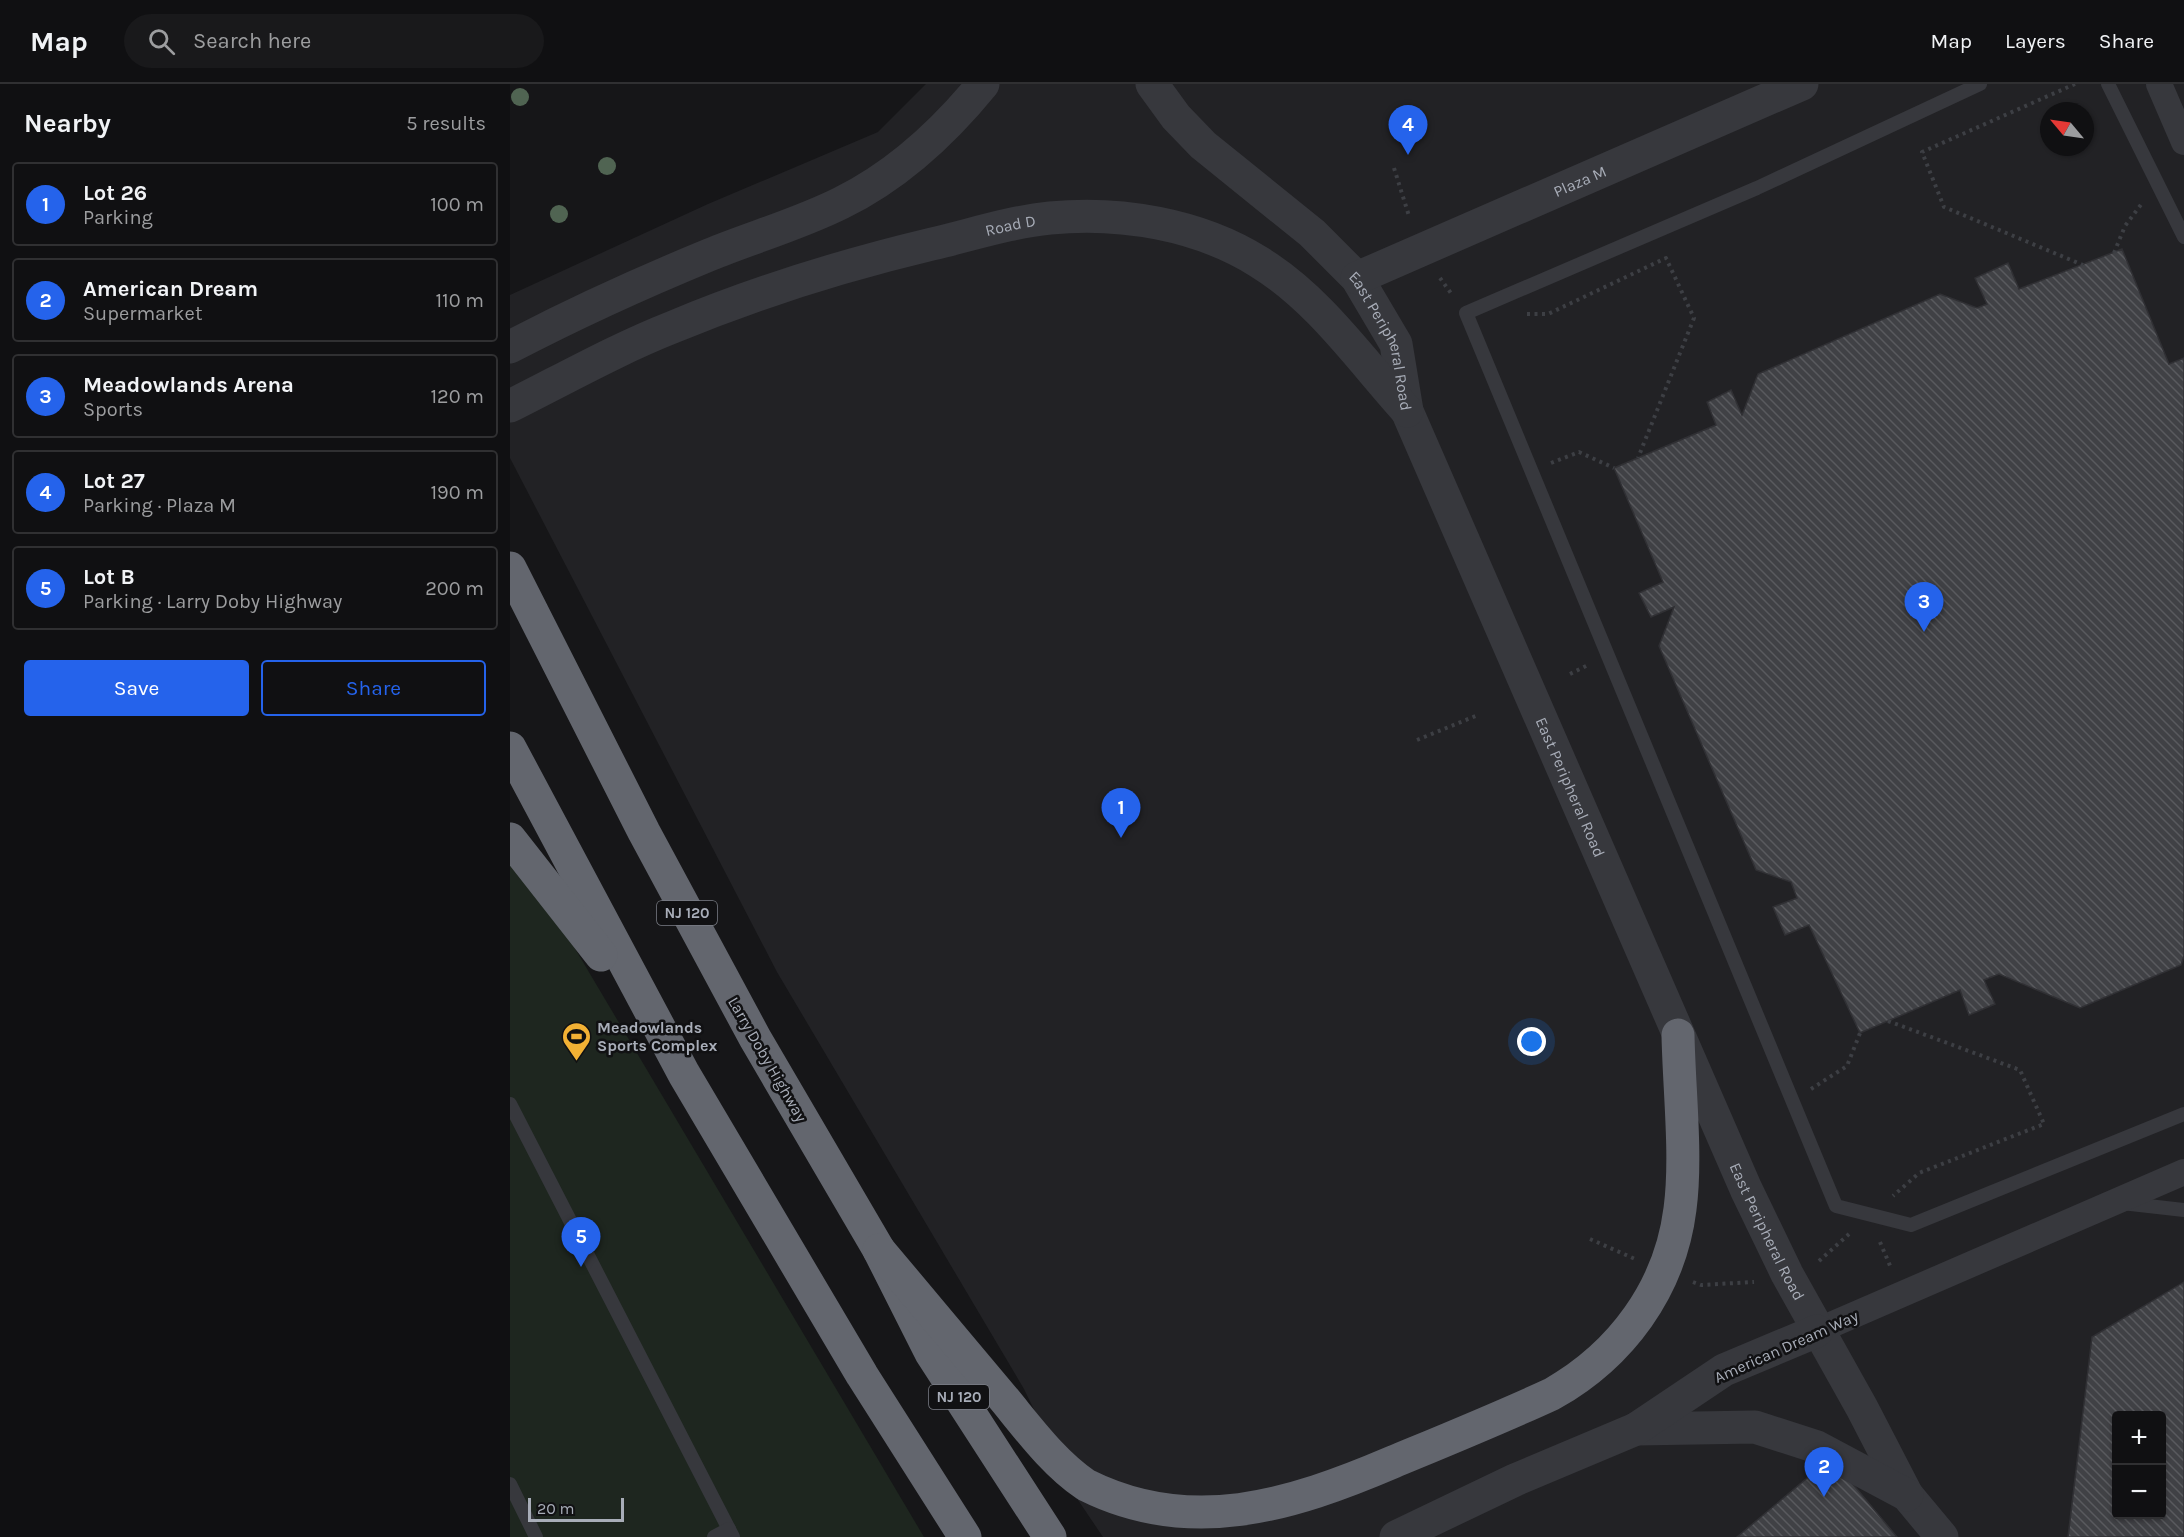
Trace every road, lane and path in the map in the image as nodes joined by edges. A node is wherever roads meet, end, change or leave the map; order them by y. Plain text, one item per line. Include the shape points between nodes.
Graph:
1 (983, 84) edge
2 (1152, 84) edge
3 (1802, 84) edge
4 (1980, 84) edge
5 (2075, 84) edge
6 (2108, 84) edge
7 (2159, 84) edge
8 (2184, 142) edge
9 (1394, 168) dead end
10 (1409, 216) dead end
11 (2125, 226) dead end
12 (2184, 237) edge
13 (2114, 253) dead end
14 (2083, 265) dead end
15 (1434, 270) dead end
16 (1357, 278) junction
17 (1466, 313) junction
18 (1525, 314) dead end
19 (510, 346) edge
20 (510, 406) edge
21 (1407, 411) junction
22 (1579, 452) dead end
23 (1638, 458) dead end
24 (1614, 468) dead end
25 (510, 568) edge
26 (1478, 715) dead end
27 (1417, 741) dead end
28 (510, 748) edge
29 (510, 838) edge
30 (1888, 1021) dead end
31 (655, 1023) junction
32 (1860, 1033) dead end
33 (1678, 1035) junction
34 (1792, 1101) junction
35 (510, 1104) edge
36 (2184, 1114) edge
37 (2184, 1172) edge
38 (2114, 1202) junction
39 (2184, 1210) edge
40 (1870, 1215) junction
41 (1590, 1239) dead end
42 (879, 1250) junction
43 (1820, 1261) dead end
44 (1643, 1262) dead end
45 (1892, 1272) dead end
46 (1690, 1282) dead end
47 (1758, 1282) dead end
48 (1817, 1331) junction
49 (1636, 1430) junction
50 (510, 1484) edge
51 (1906, 1495) junction
52 (731, 1533) edge
53 (536, 1537) edge
54 (714, 1537) edge
55 (965, 1537) edge
56 (1050, 1537) edge
57 (1396, 1537) edge
58 (1942, 1537) edge

1 - 19 street via 941,132 868,189 813,216 667,273
2 - 16 street, East Peripheral Road via 1203,145 1312,232
3 - 16 street, Plaza M
4 - 17 lane via 1757,188
5 - 14 path via 1922,152 1944,207
6 - 12 lane
7 - 8 street
9 - 10 path
11 - 13 path
15 - 17 path
16 - 21 street, East Peripheral Road via 1396,344
17 - 34 lane
18 - 23 path via 1548,314 1666,258 1694,318
20 - 21 street, Road D via 672,327 789,283 1008,225 1049,218 1113,217 1194,234 1258,261 1326,317
21 - 33 street, East Peripheral Road
22 - 24 path
25 - 42 highway, Larry Doby Highway / NJ 120 via 699,936
26 - 27 path
28 - 31 highway
29 - 31 highway
30 - 40 path via 2020,1070 2044,1124 1919,1173
31 - 55 highway via 862,1375
32 - 34 path via 1847,1066
33 - 42 highway via 1681,1188 1676,1232 1649,1300 1619,1342 1588,1371 1552,1394 1263,1515 1220,1523 1176,1523 1120,1505 1085,1485 1050,1454
33 - 48 street, East Peripheral Road via 1746,1189
34 - 40 lane via 1836,1206
35 - 52 lane
36 - 40 lane via 1911,1226
37 - 38 street, American Dream Way
38 - 39 lane
38 - 48 street, American Dream Way
40 - 43 path
40 - 45 path
41 - 44 path
42 - 56 highway, Larry Doby Highway / NJ 120 via 932,1353
46 - 47 path
48 - 49 street, American Dream Way via 1724,1370
48 - 51 street, East Peripheral Road
49 - 51 street via 1755,1428 1817,1447
49 - 57 street, American Dream Way via 1515,1480
50 - 53 lane
51 - 58 street, East Peripheral Road
52 - 54 lane

